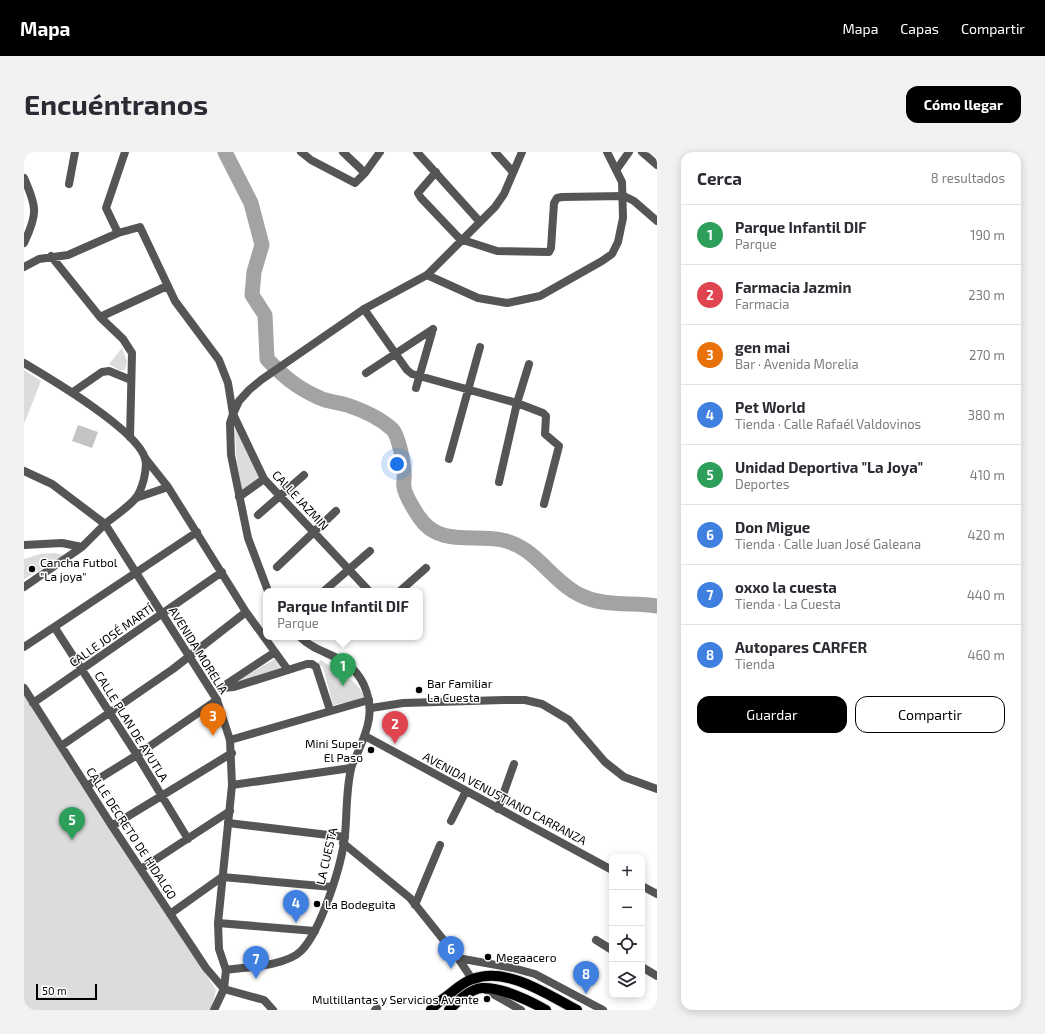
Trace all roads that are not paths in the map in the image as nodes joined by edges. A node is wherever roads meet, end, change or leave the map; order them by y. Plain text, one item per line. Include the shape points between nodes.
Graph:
1 (75, 152) edge
2 (302, 152) edge
3 (343, 152) edge
4 (380, 152) edge
5 (417, 152) edge
6 (495, 152) edge
7 (522, 152) edge
8 (607, 152) edge
9 (629, 152) edge
10 (642, 152) edge
11 (123, 153) edge
12 (657, 166) edge
13 (617, 169) junction
14 (436, 172) junction
15 (513, 172) junction
16 (365, 173) junction
17 (24, 178) edge
18 (69, 184) dead end
19 (27, 190) edge
20 (624, 196) junction
21 (656, 216) edge
22 (480, 222) junction
23 (118, 233) junction
24 (460, 239) junction
25 (24, 243) edge
26 (51, 256) junction
27 (24, 267) edge
28 (426, 274) junction
29 (167, 286) junction
30 (364, 309) junction
31 (100, 317) junction
32 (480, 347) dead end
33 (394, 353) junction
34 (24, 363) edge
35 (529, 364) dead end
36 (366, 373) dead end
37 (419, 377) junction
38 (131, 380) junction
39 (416, 388) dead end
40 (468, 390) junction
41 (73, 392) junction
42 (517, 403) junction
43 (233, 414) junction
44 (130, 437) junction
45 (145, 458) junction
46 (449, 459) dead end
47 (24, 471) edge
48 (304, 475) dead end
49 (264, 479) junction
50 (499, 482) dead end
51 (168, 487) junction
52 (239, 497) junction
53 (280, 497) junction
54 (136, 498) junction
55 (544, 504) dead end
56 (336, 511) dead end
57 (258, 515) dead end
58 (105, 524) junction
59 (198, 532) junction
60 (314, 532) junction
61 (24, 545) edge
62 (82, 547) junction
63 (370, 551) dead end
64 (277, 567) dead end
65 (426, 568) dead end
66 (349, 570) junction
67 (222, 572) junction
68 (135, 573) junction
69 (24, 587) edge
70 (267, 588) edge
71 (328, 588) edge
72 (366, 588) edge
73 (403, 588) edge
74 (246, 612) junction
75 (163, 613) junction
76 (55, 628) junction
77 (263, 635) edge
78 (266, 640) edge
79 (305, 640) edge
80 (24, 647) edge
81 (275, 652) junction
82 (189, 657) junction
83 (83, 670) junction
84 (288, 670) junction
85 (24, 688) edge
86 (221, 688) junction
87 (212, 693) junction
88 (217, 700) junction
89 (33, 703) junction
90 (370, 704) junction
91 (330, 710) junction
92 (110, 712) junction
93 (365, 736) junction
94 (230, 740) junction
95 (61, 746) junction
96 (232, 753) junction
97 (137, 755) junction
98 (514, 764) dead end
99 (351, 768) junction
100 (232, 785) junction
101 (87, 786) junction
102 (657, 789) edge
103 (466, 791) junction
104 (162, 796) junction
105 (498, 809) junction
106 (230, 811) junction
107 (451, 821) dead end
108 (228, 824) junction
109 (112, 826) junction
110 (188, 839) junction
111 (344, 840) junction
112 (440, 845) dead end
113 (609, 868) edge
114 (141, 869) junction
115 (222, 877) junction
116 (332, 887) junction
117 (645, 888) edge
118 (657, 894) edge
119 (415, 905) junction
120 (170, 914) junction
121 (218, 923) junction
122 (315, 931) junction
123 (596, 940) dead end
124 (609, 948) edge
125 (458, 958) junction
126 (645, 969) edge
127 (226, 970) junction
128 (657, 976) edge
129 (472, 979) junction
130 (224, 988) junction
131 (482, 988) junction
132 (214, 1010) edge
133 (273, 1010) edge
134 (431, 1010) edge
135 (449, 1010) edge
136 (521, 1010) edge
137 (546, 1010) edge
138 (577, 1010) edge
139 (603, 1010) edge

1 - 18 street
2 - 16 street via 311,160 355,184
3 - 16 street
4 - 16 street
5 - 14 street
6 - 15 street
7 - 15 street
8 - 13 street
9 - 13 street
10 - 12 street
11 - 23 street via 106,208
13 - 20 street
14 - 22 street
14 - 24 street via 418,194
15 - 22 street via 504,194
17 - 19 street
19 - 25 street via 35,209 32,226
20 - 21 street
20 - 24 street via 557,198 554,203 549,252 497,251
20 - 28 street via 622,231 612,254 540,296 507,302 478,298
22 - 24 street
23 - 26 street via 68,255
23 - 29 street via 140,227
24 - 28 street
26 - 27 street via 39,258
26 - 31 street
28 - 30 street
29 - 31 street
29 - 43 street via 175,302 219,360 228,383
30 - 33 street
30 - 43 street via 261,380 239,401
31 - 38 street via 123,339 132,353
32 - 40 street
33 - 36 street
33 - 37 street via 407,370
33 - 37 street via 433,329
34 - 41 street
35 - 42 street
37 - 39 street
37 - 40 street
38 - 41 street via 109,371 102,372
38 - 44 street
40 - 42 street
40 - 46 street
41 - 44 street
42 - 50 street
42 - 55 street via 543,413 546,416 545,434 560,446
43 - 49 street, CALLE JAZMIN
43 - 52 street via 230,423 231,455
44 - 45 street
45 - 51 street
45 - 54 street via 141,487
47 - 58 street, AVENIDA MORELIA via 52,484
48 - 53 street
49 - 52 street
49 - 53 street, CALLE JAZMIN
51 - 54 street
51 - 59 street
52 - 70 street via 248,538
53 - 57 street
53 - 60 street, CALLE JAZMIN
54 - 58 street
56 - 60 street
58 - 62 street
58 - 68 street, AVENIDA MORELIA
59 - 67 street
59 - 68 street
60 - 64 street
60 - 66 street, CALLE JAZMIN
61 - 62 street via 62,544
62 - 69 street
63 - 66 street
65 - 73 street
66 - 71 street
66 - 72 street, CALLE JAZMIN
67 - 74 street
67 - 75 street, CALLE JOSÉ MARTÍ
68 - 75 street, AVENIDA MORELIA
68 - 76 street
74 - 77 street
74 - 82 street
75 - 82 street, AVENIDA MORELIA
75 - 83 street, CALLE JOSÉ MARTÍ
76 - 80 street
76 - 83 street, CALLE PLAN DE AYUTLA
78 - 81 street
79 - 90 street via 345,662 356,672 364,685
81 - 84 street
81 - 86 street
82 - 87 street, AVENIDA MORELIA
82 - 92 street
83 - 89 street, CALLE JOSÉ MARTÍ
83 - 92 street, CALLE PLAN DE AYUTLA
84 - 86 street via 234,687
84 - 91 street via 307,664 316,667
85 - 89 street, CALLE DECRETO DE HIDALGO
86 - 87 street
87 - 88 street, AVENIDA MORELIA
88 - 94 street, AVENIDA MORELIA
88 - 97 street
89 - 95 street, CALLE DECRETO DE HIDALGO
90 - 91 street
90 - 93 street, LA CUESTA
90 - 102 street via 504,700 525,700 542,704 569,720 605,762 624,777
91 - 94 street
92 - 95 street
92 - 97 street, CALLE PLAN DE AYUTLA
93 - 99 street, LA CUESTA
93 - 103 street, AVENIDA VENUSTIANO CARRANZA
94 - 96 street, AVENIDA MORELIA
95 - 101 street, CALLE DECRETO DE HIDALGO
96 - 100 street, AVENIDA MORELIA
96 - 104 street
97 - 101 street
97 - 104 street, CALLE PLAN DE AYUTLA
98 - 105 street
99 - 100 street
99 - 111 street, LA CUESTA
100 - 106 street, AVENIDA MORELIA
101 - 109 street, CALLE DECRETO DE HIDALGO
103 - 105 street, AVENIDA VENUSTIANO CARRANZA
103 - 107 street
104 - 109 street
104 - 110 street, CALLE PLAN DE AYUTLA
105 - 113 street, AVENIDA VENUSTIANO CARRANZA
106 - 108 street, AVENIDA MORELIA
106 - 110 street
108 - 111 street
108 - 115 street, AVENIDA MORELIA
109 - 114 street, CALLE DECRETO DE HIDALGO
110 - 114 street
111 - 116 street, LA CUESTA
111 - 119 street
112 - 119 street
114 - 120 street, CALLE DECRETO DE HIDALGO
115 - 116 street
115 - 120 street
115 - 121 street, AVENIDA MORELIA
116 - 122 street, LA CUESTA
117 - 118 street
119 - 125 street
120 - 130 street, CALLE DECRETO DE HIDALGO via 206,968
121 - 122 street
121 - 127 street, AVENIDA MORELIA via 219,949
122 - 127 street, LA CUESTA via 301,951 281,962
123 - 124 street
125 - 129 street
125 - 139 street via 535,974
126 - 128 street
127 - 130 street
129 - 134 main road
129 - 138 main road via 488,975 509,978 531,986
130 - 132 street
130 - 133 street via 264,1000
131 - 135 main road via 466,995
131 - 136 street
131 - 137 main road via 511,993

